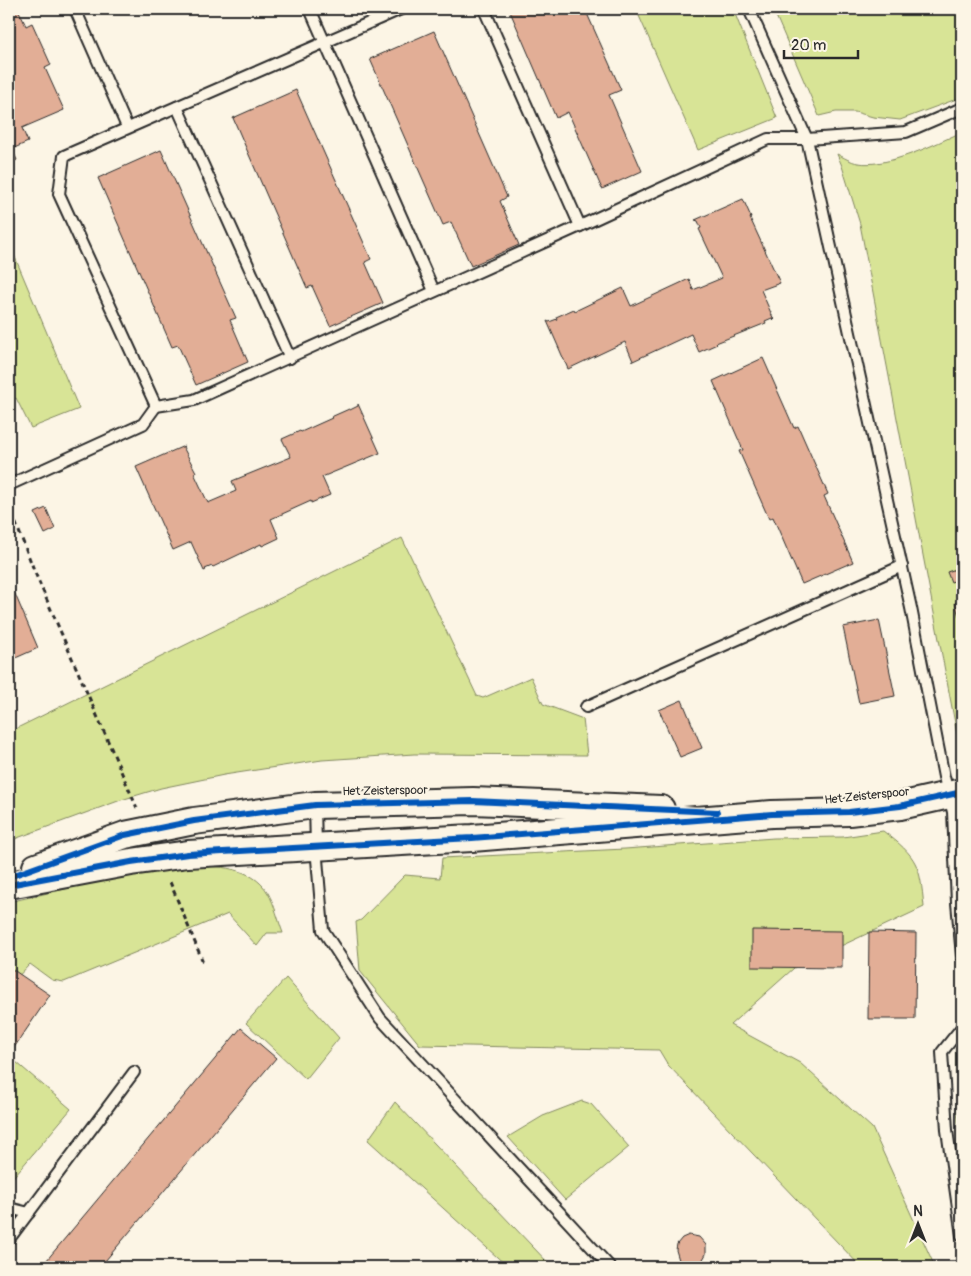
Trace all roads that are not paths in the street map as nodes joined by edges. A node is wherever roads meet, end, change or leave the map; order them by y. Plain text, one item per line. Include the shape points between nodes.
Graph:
1 (75, 9) edge
2 (310, 9) edge
3 (401, 9) edge
4 (484, 9) edge
5 (749, 9) edge
6 (325, 42) junction
7 (177, 107) junction
8 (962, 108) edge
9 (127, 127) junction
10 (807, 139) junction
11 (580, 226) junction
12 (434, 291) junction
13 (290, 358) junction
14 (156, 406) junction
15 (9, 484) edge
16 (902, 566) junction
17 (586, 707) dead end
18 (955, 794) edge
19 (316, 805) junction
20 (772, 814) junction
21 (316, 847) junction
22 (9, 877) edge
23 (9, 885) edge
24 (962, 956) edge
25 (962, 1026) edge
26 (134, 1072) dead end
27 (9, 1208) edge
28 (29, 1213) junction
29 (962, 1236) edge
30 (9, 1239) edge
31 (610, 1267) edge

1 - 9 lane
2 - 6 lane
3 - 6 lane
4 - 11 lane
5 - 10 lane
6 - 7 lane
6 - 12 lane
7 - 9 lane
7 - 13 lane
8 - 10 lane via 906,132
9 - 14 lane via 64,156 59,194
10 - 11 lane via 768,139
10 - 16 lane
11 - 12 lane
12 - 13 lane
13 - 14 lane via 194,400
14 - 15 lane via 143,424
16 - 17 lane
16 - 18 lane
18 - 20 street, Het Zeisterspoor via 900,806 849,812
18 - 24 lane via 953,812
19 - 20 street, Het Zeisterspoor via 473,801
19 - 21 lane
19 - 22 street, Het Zeisterspoor via 194,821 125,835
20 - 21 street, Het Zeisterspoor
21 - 23 street, Het Zeisterspoor via 188,854
21 - 31 lane via 323,930 380,1018
25 - 29 lane via 942,1052 947,1130
26 - 28 lane
27 - 28 lane
28 - 30 lane

